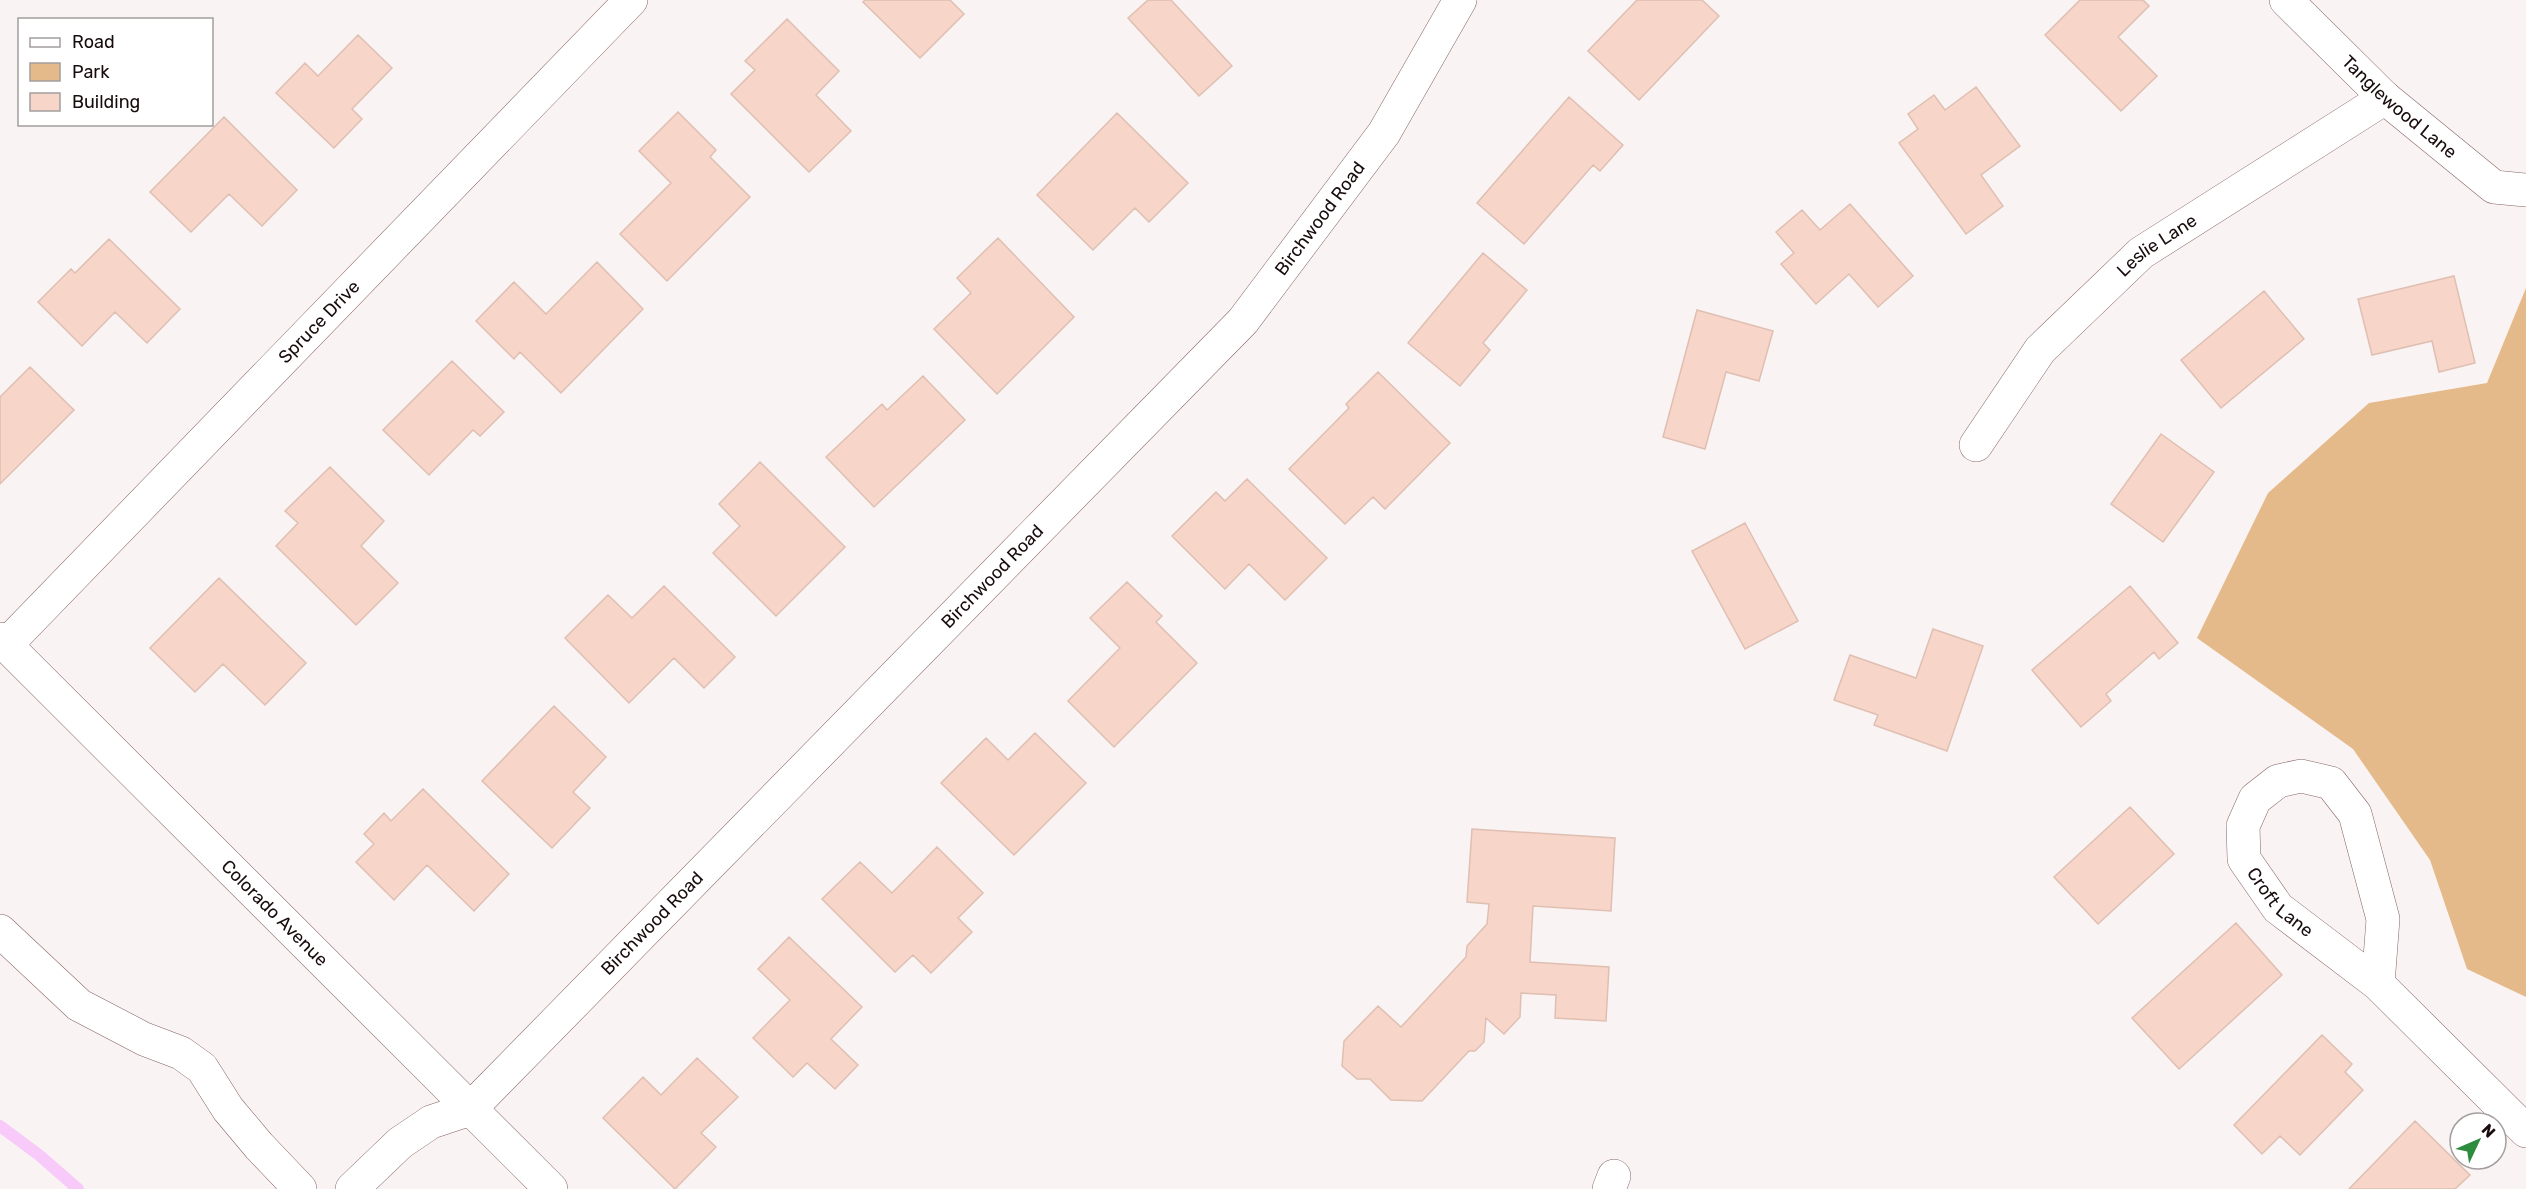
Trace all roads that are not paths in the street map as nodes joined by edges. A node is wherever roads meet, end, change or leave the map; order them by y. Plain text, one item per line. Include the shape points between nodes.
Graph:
1 (631, 0) edge
2 (1460, 0) edge
3 (2286, 0) edge
4 (2385, 98) junction
5 (2526, 190) edge
6 (1976, 445) dead end
7 (3, 642) edge
8 (0, 931) edge
9 (2378, 984) junction
10 (470, 1109) junction
11 (2526, 1131) edge
12 (300, 1189) edge
13 (352, 1189) edge
14 (551, 1189) edge

1 - 7 street, Spruce Drive
2 - 10 street, Birchwood Road via 1384,134 1243,321
3 - 4 street, Tanglewood Lane
4 - 5 street, Tanglewood Lane via 2494,187
4 - 6 street, Leslie Lane via 2141,253 2040,350
7 - 10 street, Colorado Avenue
8 - 12 street via 78,1005 181,1053 202,1068 228,1108
9 - 9 street, Croft Lane via 2384,919 2355,814 2331,783 2301,776 2278,781 2255,799 2242,826 2244,858 2278,908
9 - 11 street, Croft Lane
10 - 13 street via 431,1122 400,1143
10 - 14 street, Colorado Avenue

